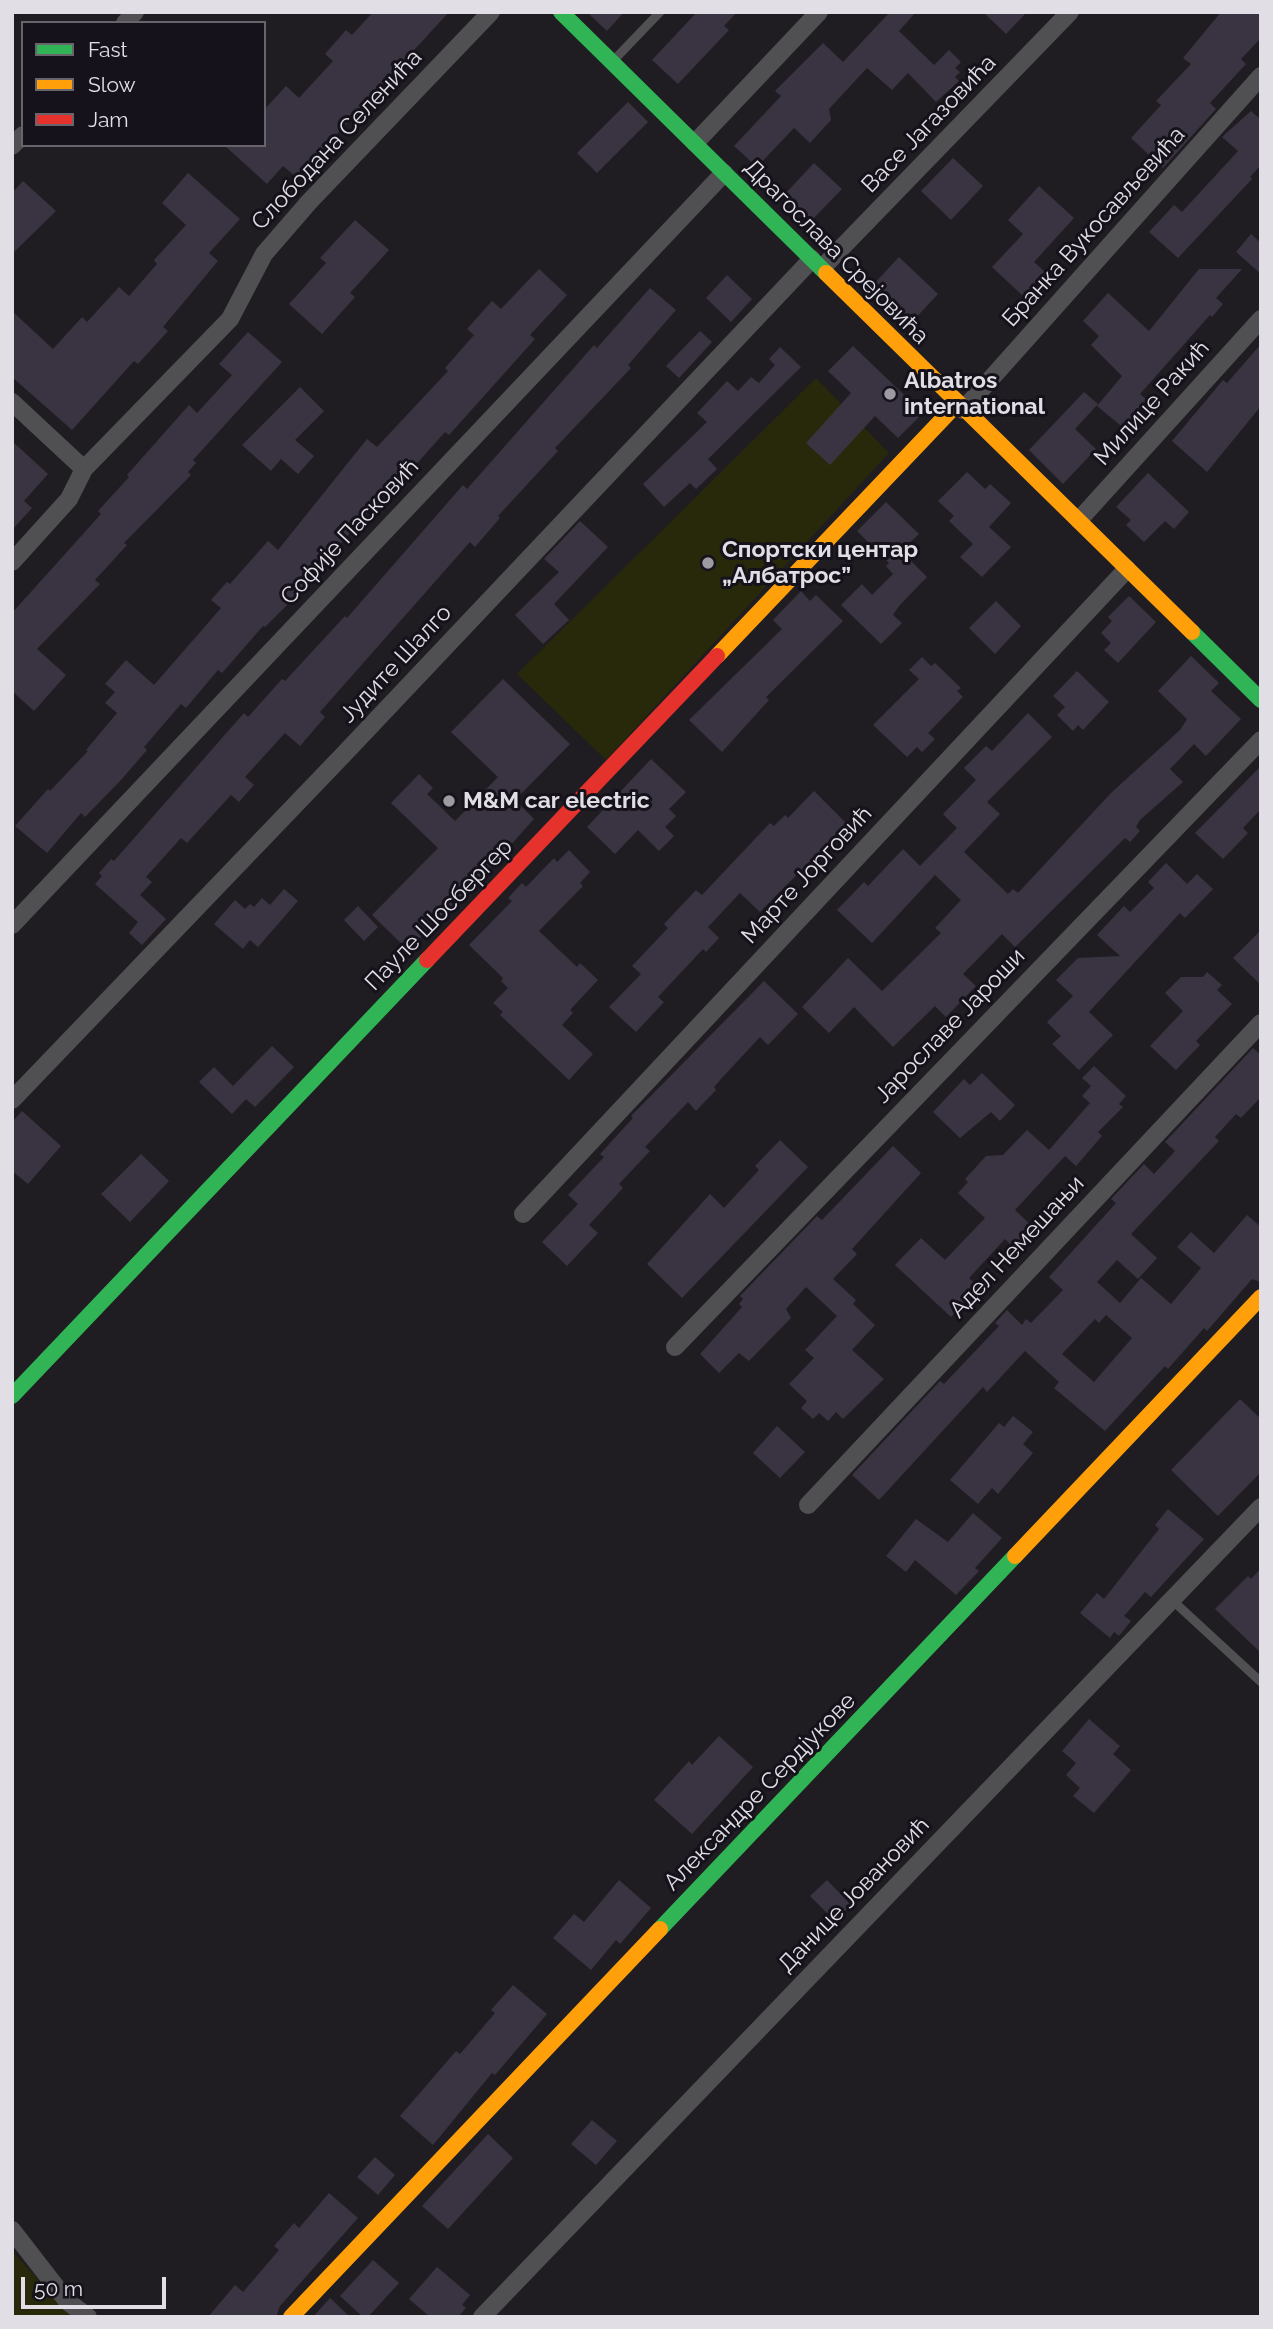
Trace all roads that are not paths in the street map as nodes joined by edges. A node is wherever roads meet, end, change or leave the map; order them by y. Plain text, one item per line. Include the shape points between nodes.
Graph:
1 (491, 12) edge
2 (561, 12) edge
3 (660, 12) edge
4 (819, 12) edge
5 (1070, 12) edge
6 (611, 62) junction
7 (1261, 76) edge
8 (695, 143) junction
9 (724, 173) junction
10 (817, 264) junction
11 (1261, 319) edge
12 (12, 402) edge
13 (960, 407) junction
14 (84, 469) junction
15 (1079, 520) junction
16 (12, 562) edge
17 (1128, 569) junction
18 (1259, 695) edge
19 (1261, 740) edge
20 (12, 925) edge
21 (1261, 1023) edge
22 (12, 1100) edge
23 (523, 1214) dead end
24 (1261, 1297) edge
25 (675, 1347) dead end
26 (12, 1396) edge
27 (808, 1505) dead end
28 (1261, 1507) edge
29 (1172, 1600) junction
30 (1261, 1682) edge
31 (12, 2230) edge
32 (88, 2317) edge
33 (291, 2317) edge
34 (482, 2317) edge

1 - 14 street, Слободана Селенића via 309,202 264,254 230,319
2 - 6 street, Драгослава Срејовића
3 - 6 lane
4 - 8 street
5 - 10 street, Васе Јагазовића
6 - 8 street, Драгослава Срејовића
7 - 13 street, Бранка Вукосављевића
8 - 9 street, Драгослава Срејовића
9 - 10 street, Драгослава Срејовића
9 - 20 street, Софије Пасковић
10 - 13 street, Драгослава Срејовића
10 - 22 street, Јудите Шалго
11 - 15 street, Милице Ракић
12 - 14 street
13 - 15 street, Драгослава Срејовића
13 - 26 street, Пауле Шосбергер
14 - 16 street, Слободана Селенића via 69,499
15 - 17 street, Драгослава Срејовића
17 - 18 street, Драгослава Срејовића
17 - 23 street, Марте Јорговић
19 - 25 street, Јарославе Јароши
21 - 27 street, Адел Немешањи
24 - 33 street, Александре Сердјукове
28 - 29 street, Данице Јовановић
29 - 30 lane
29 - 34 street, Данице Јовановић
31 - 32 street via 67,2301

